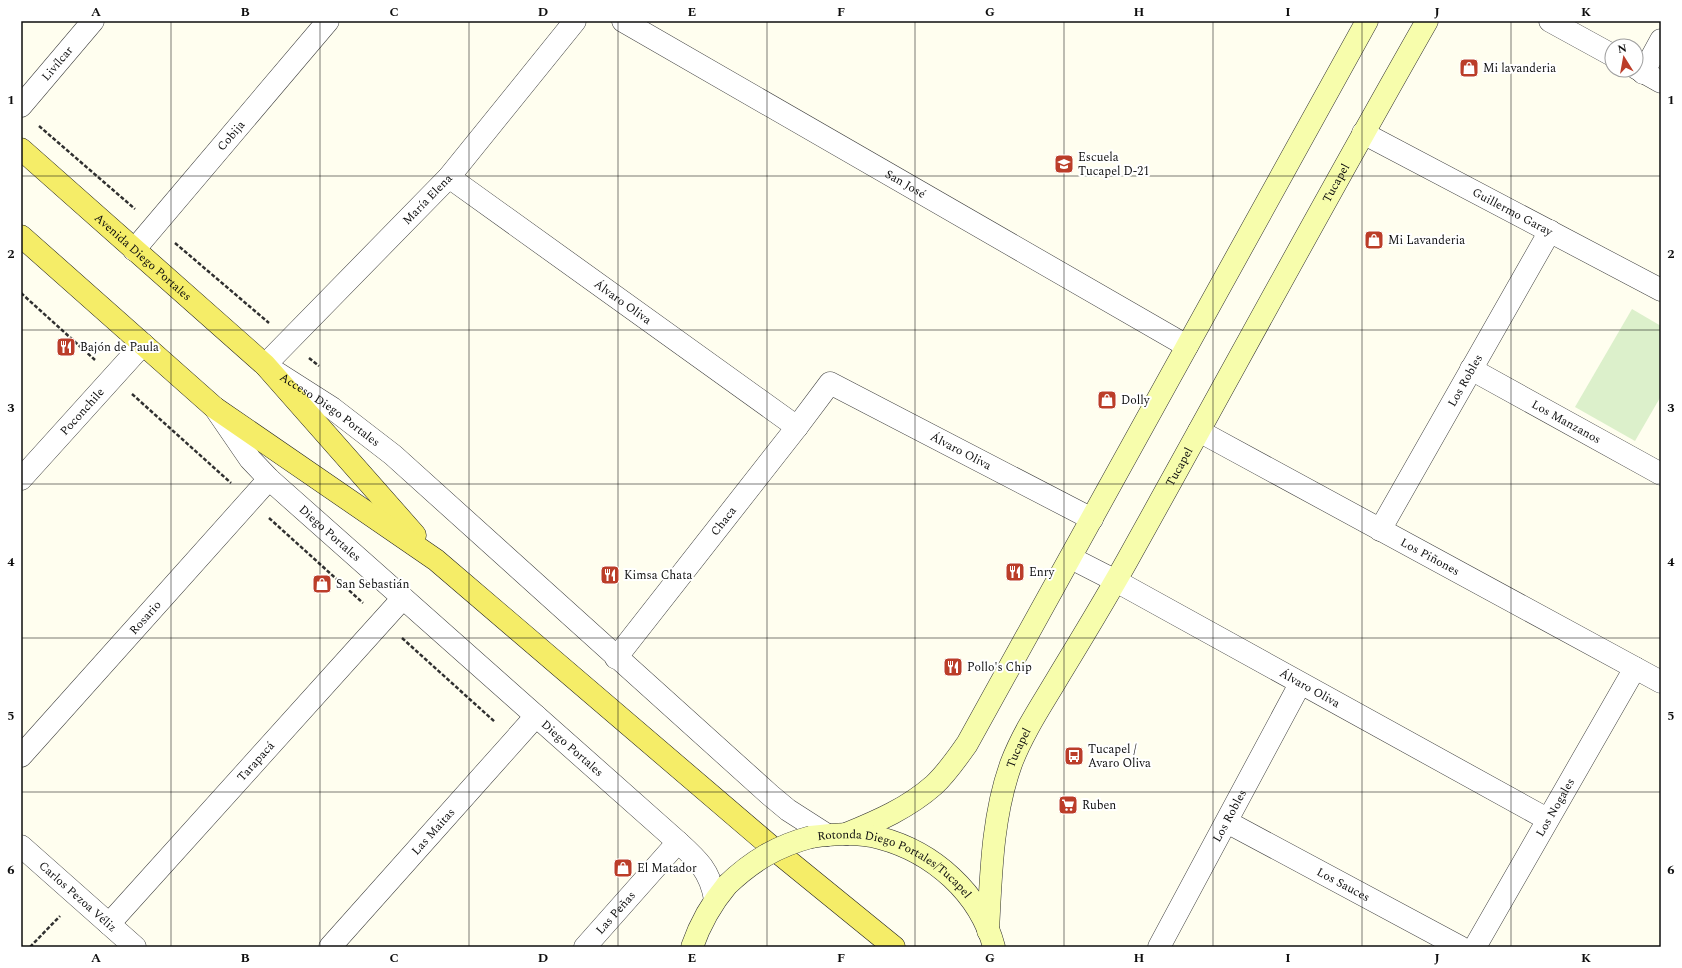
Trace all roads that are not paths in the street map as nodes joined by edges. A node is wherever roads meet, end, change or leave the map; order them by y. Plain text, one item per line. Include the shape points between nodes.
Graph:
1 (93, 21) edge
2 (328, 21) edge
3 (575, 21) edge
4 (623, 21) edge
5 (1367, 21) edge
6 (1427, 21) edge
7 (1550, 21) edge
8 (1661, 40) edge
9 (1604, 51) edge
10 (1647, 74) edge
11 (21, 106) edge
12 (1363, 133) junction
13 (21, 149) edge
14 (449, 177) junction
15 (1550, 231) junction
16 (21, 236) edge
17 (134, 250) junction
18 (1661, 290) edge
19 (143, 344) junction
20 (1188, 346) junction
21 (265, 365) junction
22 (1471, 369) junction
23 (830, 383) joint
24 (215, 408) junction
25 (797, 427) junction
26 (1199, 431) junction
27 (1661, 474) edge
28 (21, 479) edge
29 (269, 479) junction
30 (1092, 519) junction
31 (1380, 530) junction
32 (1071, 558) junction
33 (436, 560) junction
34 (1116, 581) junction
35 (403, 598) junction
36 (616, 658) junction
37 (1635, 668) junction
38 (1661, 682) edge
39 (1300, 684) junction
40 (536, 716) junction
41 (21, 756) edge
42 (1547, 819) junction
43 (1227, 822) junction
44 (828, 835) junction
45 (678, 842) junction
46 (21, 846) edge
47 (721, 892) junction
48 (109, 924) junction
49 (993, 942) edge
50 (135, 947) edge
51 (330, 947) edge
52 (585, 947) edge
53 (692, 947) edge
54 (894, 947) edge
55 (1159, 947) edge
56 (1460, 947) edge
57 (1475, 947) edge

1 - 11 street, Livílcar
2 - 17 street, Cobija
3 - 14 street, María Elena
4 - 20 street, San José
5 - 20 main road
6 - 12 main road, Tucapel
7 - 9 street
8 - 10 street
12 - 15 street, Guillermo Garay
12 - 26 main road, Tucapel
13 - 17 main road, Avenida Diego Portales
14 - 21 street, María Elena
14 - 25 street, Álvaro Oliva
15 - 18 street, Guillermo Garay
15 - 22 street, Los Robles
16 - 19 main road
17 - 21 main road, Avenida Diego Portales
19 - 24 main road
19 - 28 street, Poconchile
20 - 30 main road
21 - 33 main road
21 - 36 street, Acceso Diego Portales via 332,408 393,455
22 - 27 street, Los Manzanos
22 - 31 street, Los Robles
23 - 25 street, Chaca
23 - 30 street, Álvaro Oliva
24 - 29 street, Diego Portales via 250,459
24 - 33 main road
25 - 36 street, Chaca
26 - 31 street, Los Piñones
26 - 34 main road, Tucapel
29 - 35 street, Diego Portales
29 - 41 street, Rosario
30 - 32 main road
31 - 37 street, Los Piñones
32 - 34 street, Álvaro Oliva
32 - 44 main road via 986,712 952,765 935,784 896,812
33 - 54 main road via 781,855
34 - 39 street, Álvaro Oliva
34 - 49 main road, Tucapel via 1043,701 1012,762 996,832 990,888
35 - 40 street, Diego Portales
35 - 48 street, Tarapacá
36 - 44 street via 770,795 788,810
37 - 38 street, Los Piñones
37 - 42 street, Los Nogales
39 - 42 street, Álvaro Oliva
39 - 43 street, Los Robles
40 - 45 street, Diego Portales
40 - 51 street, Las Maitas
42 - 57 street, Los Nogales
43 - 55 street, Los Robles
43 - 56 street, Los Sauces
44 - 47 main road, Rotonda Diego Portales/Tucapel, bridge via 795,841 765,855 751,863
44 - 49 main road, Rotonda Diego Portales/Tucapel via 879,838 911,849 939,866 963,888 982,916
45 - 47 street, Diego Portales via 705,869 713,888
45 - 52 street, Las Peñas
46 - 48 street, Carlos Pezoa Véliz
47 - 53 main road, Rotonda Diego Portales/Tucapel via 703,920
48 - 50 street, Carlos Pezoa Véliz

